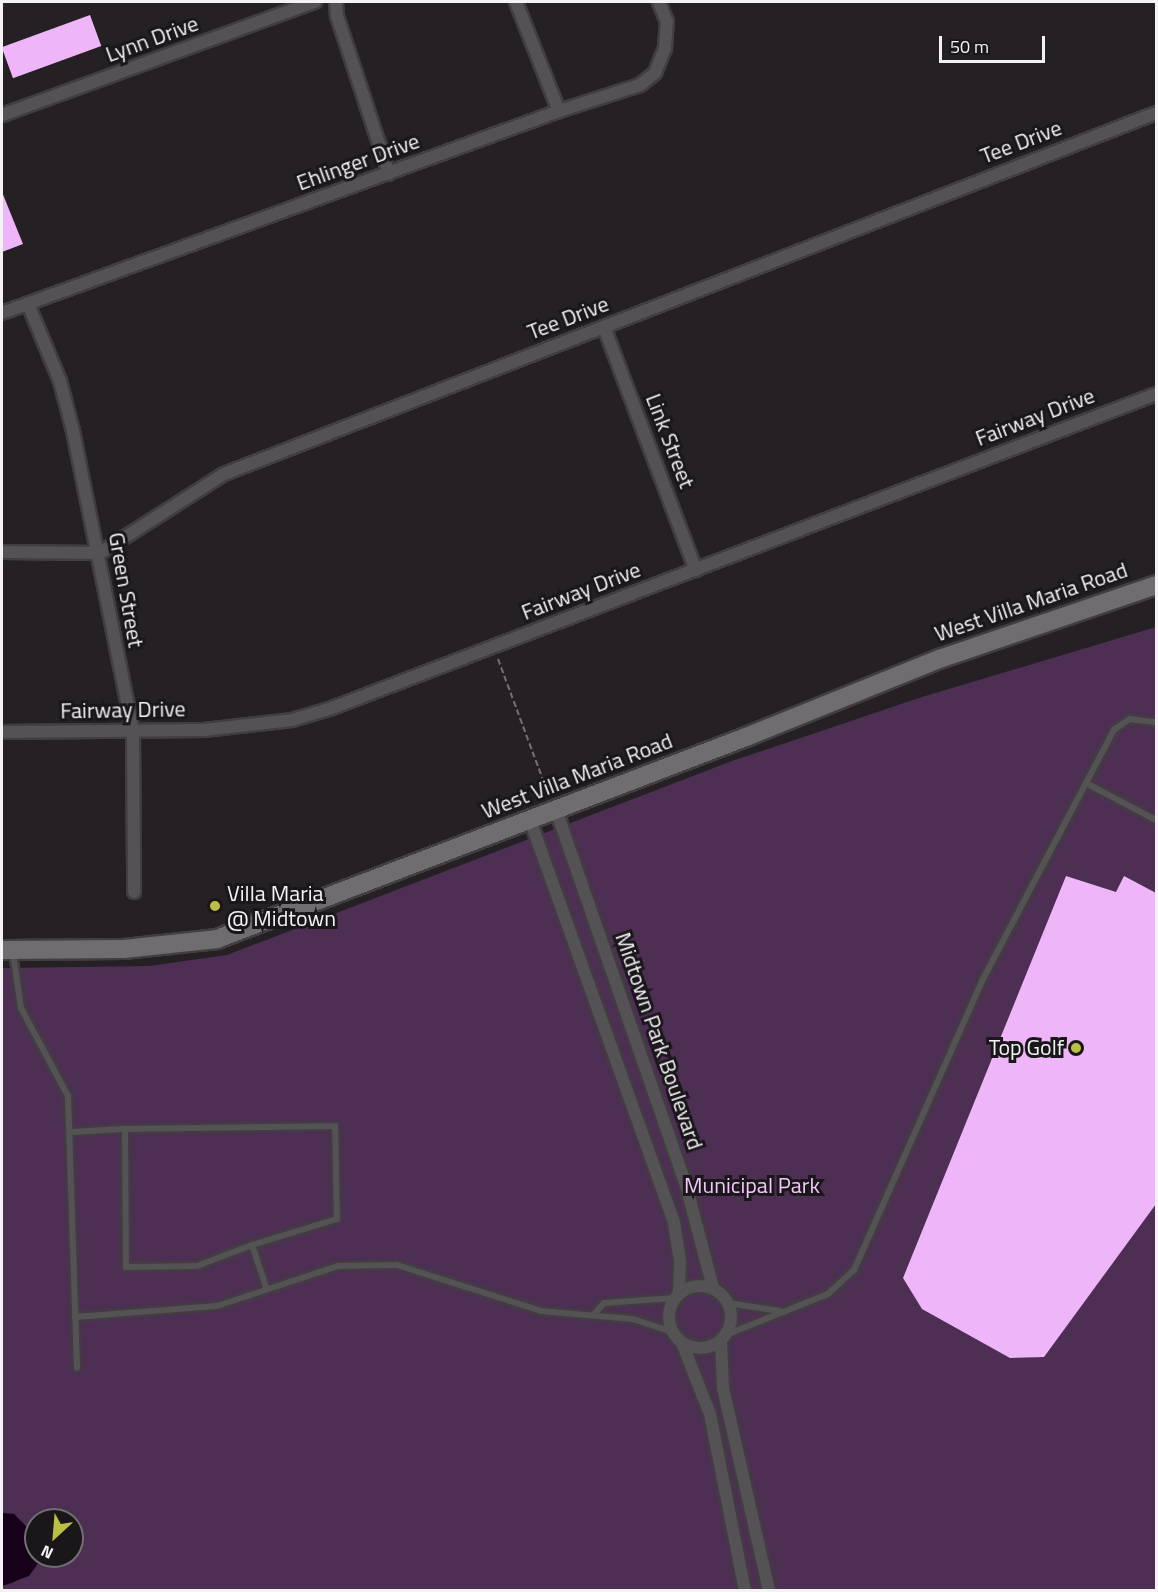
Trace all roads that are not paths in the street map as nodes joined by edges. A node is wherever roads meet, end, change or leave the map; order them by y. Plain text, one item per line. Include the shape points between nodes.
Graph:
1 (315, 2) edge
2 (336, 2) edge
3 (516, 2) edge
4 (659, 2) edge
5 (559, 111) junction
6 (1156, 113) edge
7 (2, 115) edge
8 (389, 174) junction
9 (28, 304) junction
10 (2, 313) edge
11 (604, 327) junction
12 (1156, 394) edge
13 (2, 552) edge
14 (100, 553) junction
15 (696, 570) junction
16 (1156, 585) edge
17 (1156, 722) edge
18 (133, 730) junction
19 (2, 732) edge
20 (1086, 783) junction
21 (556, 810) junction
22 (530, 820) junction
23 (1156, 820) edge
24 (134, 892) dead end
25 (7, 950) edge
26 (125, 1129) junction
27 (70, 1132) junction
28 (252, 1245) junction
29 (266, 1287) junction
30 (713, 1288) junction
31 (677, 1296) junction
32 (728, 1303) junction
33 (780, 1311) junction
34 (595, 1313) junction
35 (75, 1317) junction
36 (672, 1332) junction
37 (724, 1338) junction
38 (682, 1343) junction
39 (77, 1368) dead end
40 (746, 1590) edge
41 (769, 1590) edge

1 - 7 street, Lynn Drive
2 - 8 street via 337,16
3 - 5 street
4 - 5 street, Ehlinger Drive via 667,34 662,61 655,73 640,86
5 - 8 street, Ehlinger Drive
6 - 11 street, Tee Drive
8 - 9 street, Ehlinger Drive
9 - 10 street, Ehlinger Drive
9 - 14 street, Green Street via 60,381
11 - 14 street, Tee Drive via 224,474
11 - 15 street, Link Street
12 - 15 street, Fairway Drive
13 - 14 street
14 - 18 street, Green Street
15 - 18 street, Fairway Drive via 292,720 204,730
16 - 21 main road, West Villa Maria Road via 942,657
17 - 20 lane via 1130,719 1114,730
18 - 19 street, Fairway Drive
18 - 24 street, Green Street
20 - 23 lane
20 - 33 lane via 982,981 854,1270 828,1294
21 - 22 main road, West Villa Maria Road
21 - 30 street, Midtown Park Boulevard via 686,1185
22 - 25 main road, West Villa Maria Road via 217,939 124,949
22 - 31 street, Midtown Park Boulevard via 674,1223 680,1261
25 - 27 lane via 21,1008 68,1095
26 - 27 lane
26 - 28 lane via 126,1267 197,1266
26 - 28 lane via 335,1126 337,1219
27 - 35 lane
28 - 29 lane
29 - 34 lane via 338,1266 397,1265 541,1311
29 - 35 lane via 217,1306
30 - 31 street via 695,1286
30 - 32 street
31 - 34 lane via 604,1304
31 - 36 street via 669,1314
32 - 33 lane
32 - 37 street via 731,1323
33 - 37 lane
34 - 36 lane via 633,1319
35 - 39 lane
36 - 38 street
37 - 38 street via 702,1349
37 - 41 street via 723,1388
38 - 40 street via 710,1414

